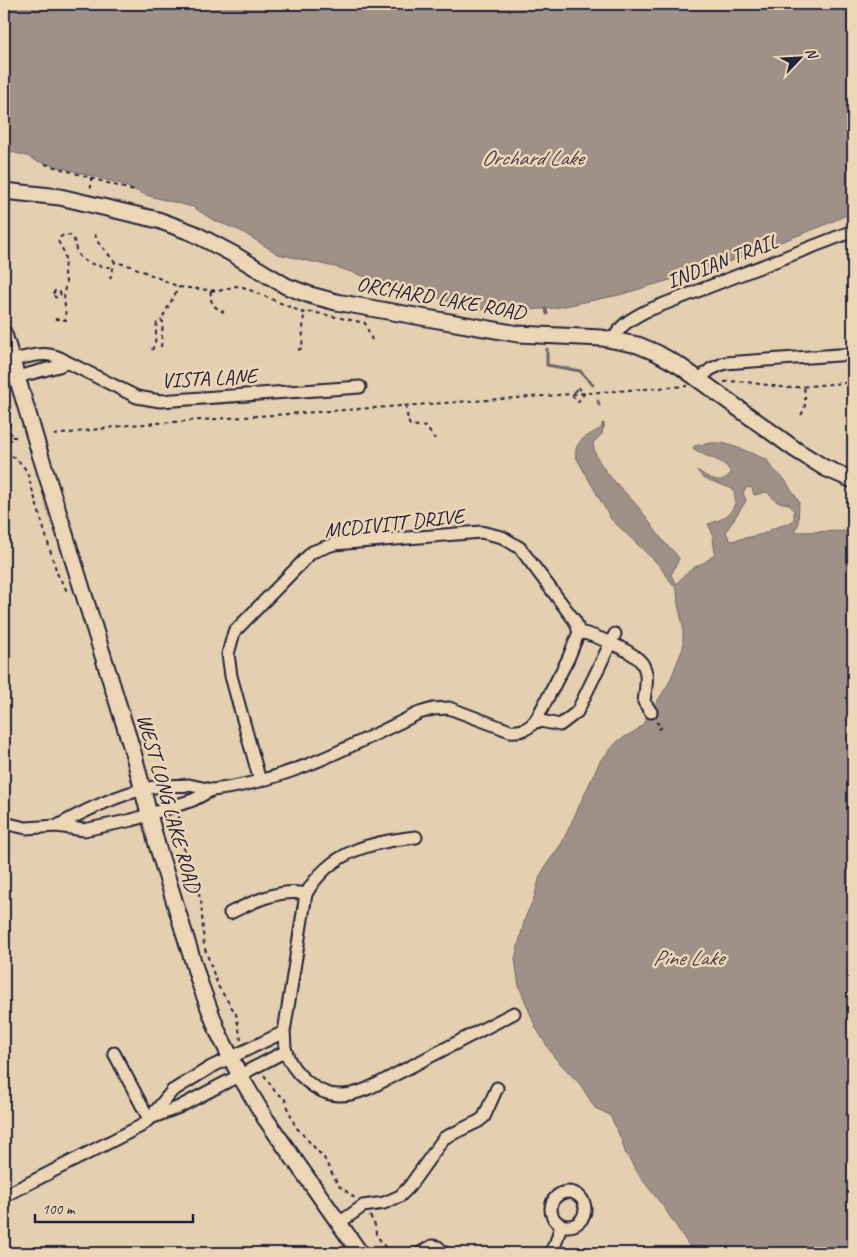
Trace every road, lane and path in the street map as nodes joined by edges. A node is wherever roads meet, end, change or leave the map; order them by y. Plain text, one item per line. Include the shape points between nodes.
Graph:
1 (46, 164) dead end
2 (91, 177) junction
3 (92, 188) dead end
4 (4, 190) edge
5 (134, 191) dead end
6 (853, 231) edge
7 (95, 234) dead end
8 (58, 241) junction
9 (54, 243) dead end
10 (115, 262) junction
11 (113, 267) junction
12 (110, 279) dead end
13 (179, 287) junction
14 (211, 291) junction
15 (61, 293) dead end
16 (64, 293) junction
17 (224, 312) dead end
18 (304, 312) junction
19 (55, 319) dead end
20 (157, 321) dead end
21 (4, 334) edge
22 (614, 339) junction
23 (372, 340) dead end
24 (161, 347) dead end
25 (152, 350) dead end
26 (298, 350) dead end
27 (44, 354) junction
28 (853, 354) edge
29 (12, 360) junction
30 (67, 362) junction
31 (47, 370) junction
32 (17, 377) junction
33 (703, 382) junction
34 (853, 382) edge
35 (360, 387) dead end
36 (804, 387) junction
37 (584, 394) junction
38 (572, 395) junction
39 (406, 406) junction
40 (4, 408) edge
41 (801, 415) dead end
42 (54, 435) dead end
43 (11, 436) junction
44 (4, 437) edge
45 (20, 437) dead end
46 (435, 438) dead end
47 (4, 453) edge
48 (853, 480) edge
49 (68, 593) dead end
50 (579, 632) junction
51 (613, 639) junction
52 (651, 712) dead end
53 (536, 720) junction
54 (260, 781) junction
55 (143, 790) junction
56 (212, 790) junction
57 (150, 815) junction
58 (4, 823) edge
59 (56, 826) junction
60 (416, 837) dead end
61 (306, 894) junction
62 (230, 913) dead end
63 (514, 1013) dead end
64 (284, 1032) junction
65 (286, 1052) junction
66 (114, 1053) dead end
67 (230, 1058) junction
68 (240, 1076) junction
69 (497, 1088) dead end
70 (149, 1119) junction
71 (5, 1192) edge
72 (339, 1223) junction
73 (560, 1225) dead end
74 (360, 1253) edge
75 (420, 1253) edge
76 (444, 1253) edge
77 (550, 1253) edge

1 - 2 path
2 - 3 path
2 - 5 path
4 - 22 main road, ORCHARD LAKE ROAD via 60,197 158,220 193,233 286,286 336,302 518,334
6 - 22 street, INDIAN TRAIL via 646,311 620,328
7 - 10 path
8 - 9 path
8 - 11 path via 64,235 72,236 81,258
8 - 16 path via 65,260
10 - 11 path
10 - 13 path
11 - 12 path
13 - 14 path
13 - 24 path via 161,320
14 - 17 path via 213,305
14 - 18 path via 243,287
15 - 16 path
16 - 19 path via 66,320
18 - 23 path via 365,323
18 - 26 path via 302,348
20 - 25 path
21 - 29 main road, WEST LONG LAKE ROAD
22 - 33 main road, ORCHARD LAKE ROAD via 657,353
27 - 29 street, VISTA LANE
27 - 30 street, VISTA LANE via 58,356
27 - 31 street
28 - 33 street via 725,364 711,368
29 - 32 main road, WEST LONG LAKE ROAD
30 - 31 street
30 - 35 street, VISTA LANE via 137,397 160,401
31 - 32 street
32 - 55 main road, WEST LONG LAKE ROAD, bridge
33 - 36 path via 740,381
33 - 37 path via 650,390
33 - 48 main road, ORCHARD LAKE ROAD via 796,450
34 - 36 path
36 - 41 path via 806,403
37 - 38 path
37 - 38 path via 578,402
37 - 38 path via 578,387
38 - 39 path
39 - 42 path via 130,426
39 - 46 path via 410,425 426,428
40 - 43 path
43 - 44 path
43 - 45 path
47 - 49 path via 12,455 27,472 58,573
50 - 51 street
50 - 53 street
50 - 54 street, MCDIVITT DRIVE via 575,621 520,548 502,537 481,532 354,542 334,544 312,552 234,632 228,654
51 - 52 street via 640,660 644,667 644,702
51 - 53 street via 573,717 560,725
53 - 54 street via 530,728 519,732 449,708 433,709 318,761
54 - 56 street
55 - 56 street via 189,785
55 - 57 main road, WEST LONG LAKE ROAD
55 - 59 street via 80,813
56 - 57 street
57 - 59 street via 84,830
57 - 67 main road, WEST LONG LAKE ROAD via 200,984
58 - 59 street via 26,828
60 - 61 street via 362,847 334,861
61 - 62 street via 297,892 272,896
61 - 64 street
63 - 65 street via 352,1094 327,1094 312,1087
64 - 65 street
64 - 67 street
65 - 68 street
66 - 70 street
67 - 68 main road, WEST LONG LAKE ROAD
67 - 70 street via 172,1091
68 - 70 street
68 - 72 main road, WEST LONG LAKE ROAD via 265,1118
69 - 72 street via 484,1116 444,1138 410,1187 400,1196 364,1206
70 - 71 street via 141,1126
72 - 74 main road, WEST LONG LAKE ROAD
73 - 77 street
75 - 76 street via 432,1246

